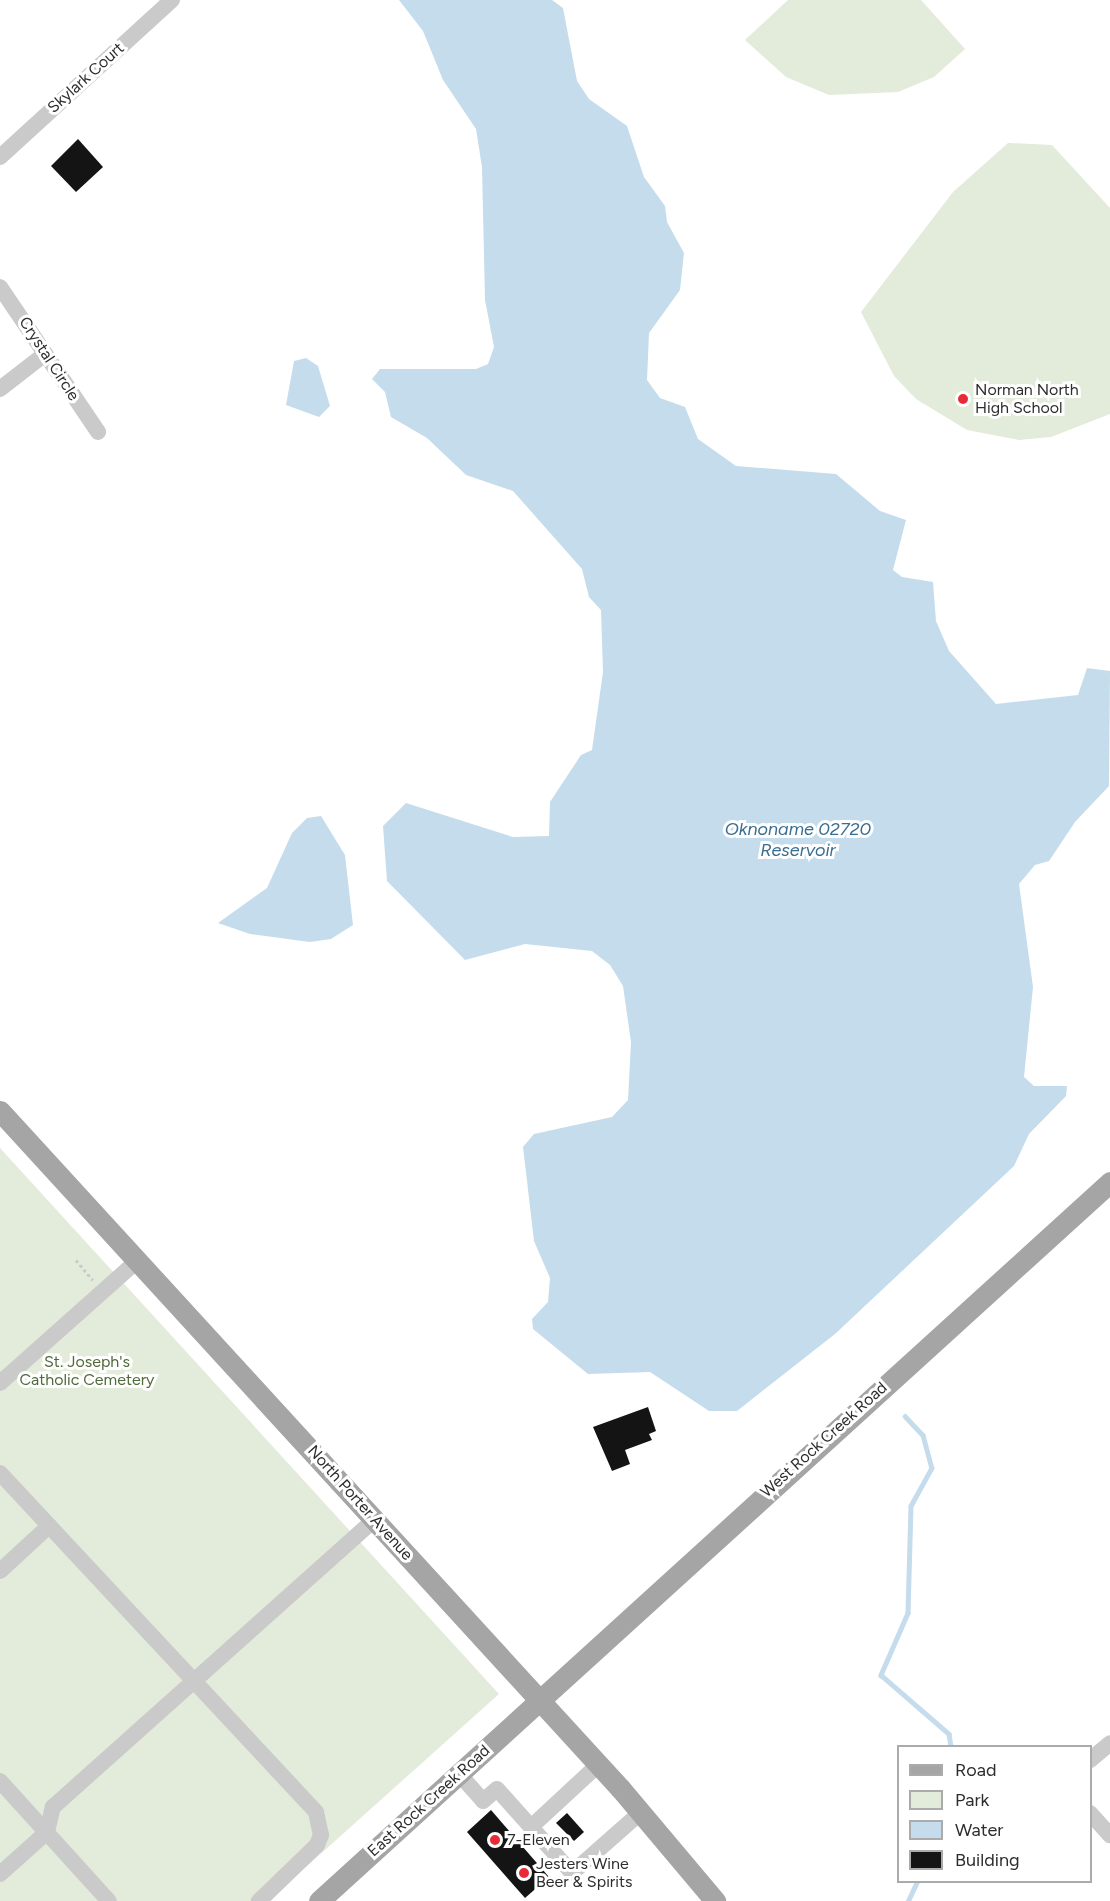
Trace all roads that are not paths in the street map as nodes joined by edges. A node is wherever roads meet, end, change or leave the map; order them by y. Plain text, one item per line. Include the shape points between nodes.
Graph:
1 (168, 2) edge
2 (0, 157) edge
3 (0, 286) edge
4 (45, 354) junction
5 (0, 389) edge
6 (98, 432) dead end
7 (0, 1111) edge
8 (1110, 1182) edge
9 (137, 1261) junction
10 (0, 1383) edge
11 (0, 1473) edge
12 (375, 1520) junction
13 (49, 1526) junction
14 (0, 1571) edge
15 (190, 1680) junction
16 (539, 1701) junction
17 (1110, 1743) edge
18 (1092, 1758) edge
19 (598, 1765) junction
20 (459, 1774) junction
21 (0, 1781) edge
22 (640, 1813) junction
23 (1092, 1815) edge
24 (531, 1827) junction
25 (47, 1832) junction
26 (1110, 1834) edge
27 (0, 1874) edge
28 (109, 1901) edge
29 (259, 1901) edge
30 (319, 1901) edge
31 (715, 1901) edge

1 - 2 street, Skylark Court
3 - 4 street, Crystal Circle
4 - 5 street
4 - 6 street, Crystal Circle
7 - 9 main road, North Porter Avenue
8 - 16 main road, West Rock Creek Road
9 - 10 street
9 - 12 main road, North Porter Avenue
11 - 13 street
12 - 15 street
12 - 16 main road, North Porter Avenue
13 - 14 street
13 - 15 street
15 - 25 street via 53,1807
15 - 29 street via 320,1818 321,1835 310,1855
16 - 19 main road, North Porter Avenue
16 - 20 main road, East Rock Creek Road
17 - 18 street
19 - 22 main road, North Porter Avenue
19 - 24 street
20 - 24 street via 483,1801 497,1789
20 - 30 main road, East Rock Creek Road
21 - 25 street
22 - 24 street via 572,1873
22 - 31 main road, North Porter Avenue
23 - 26 street
25 - 27 street
25 - 28 street

